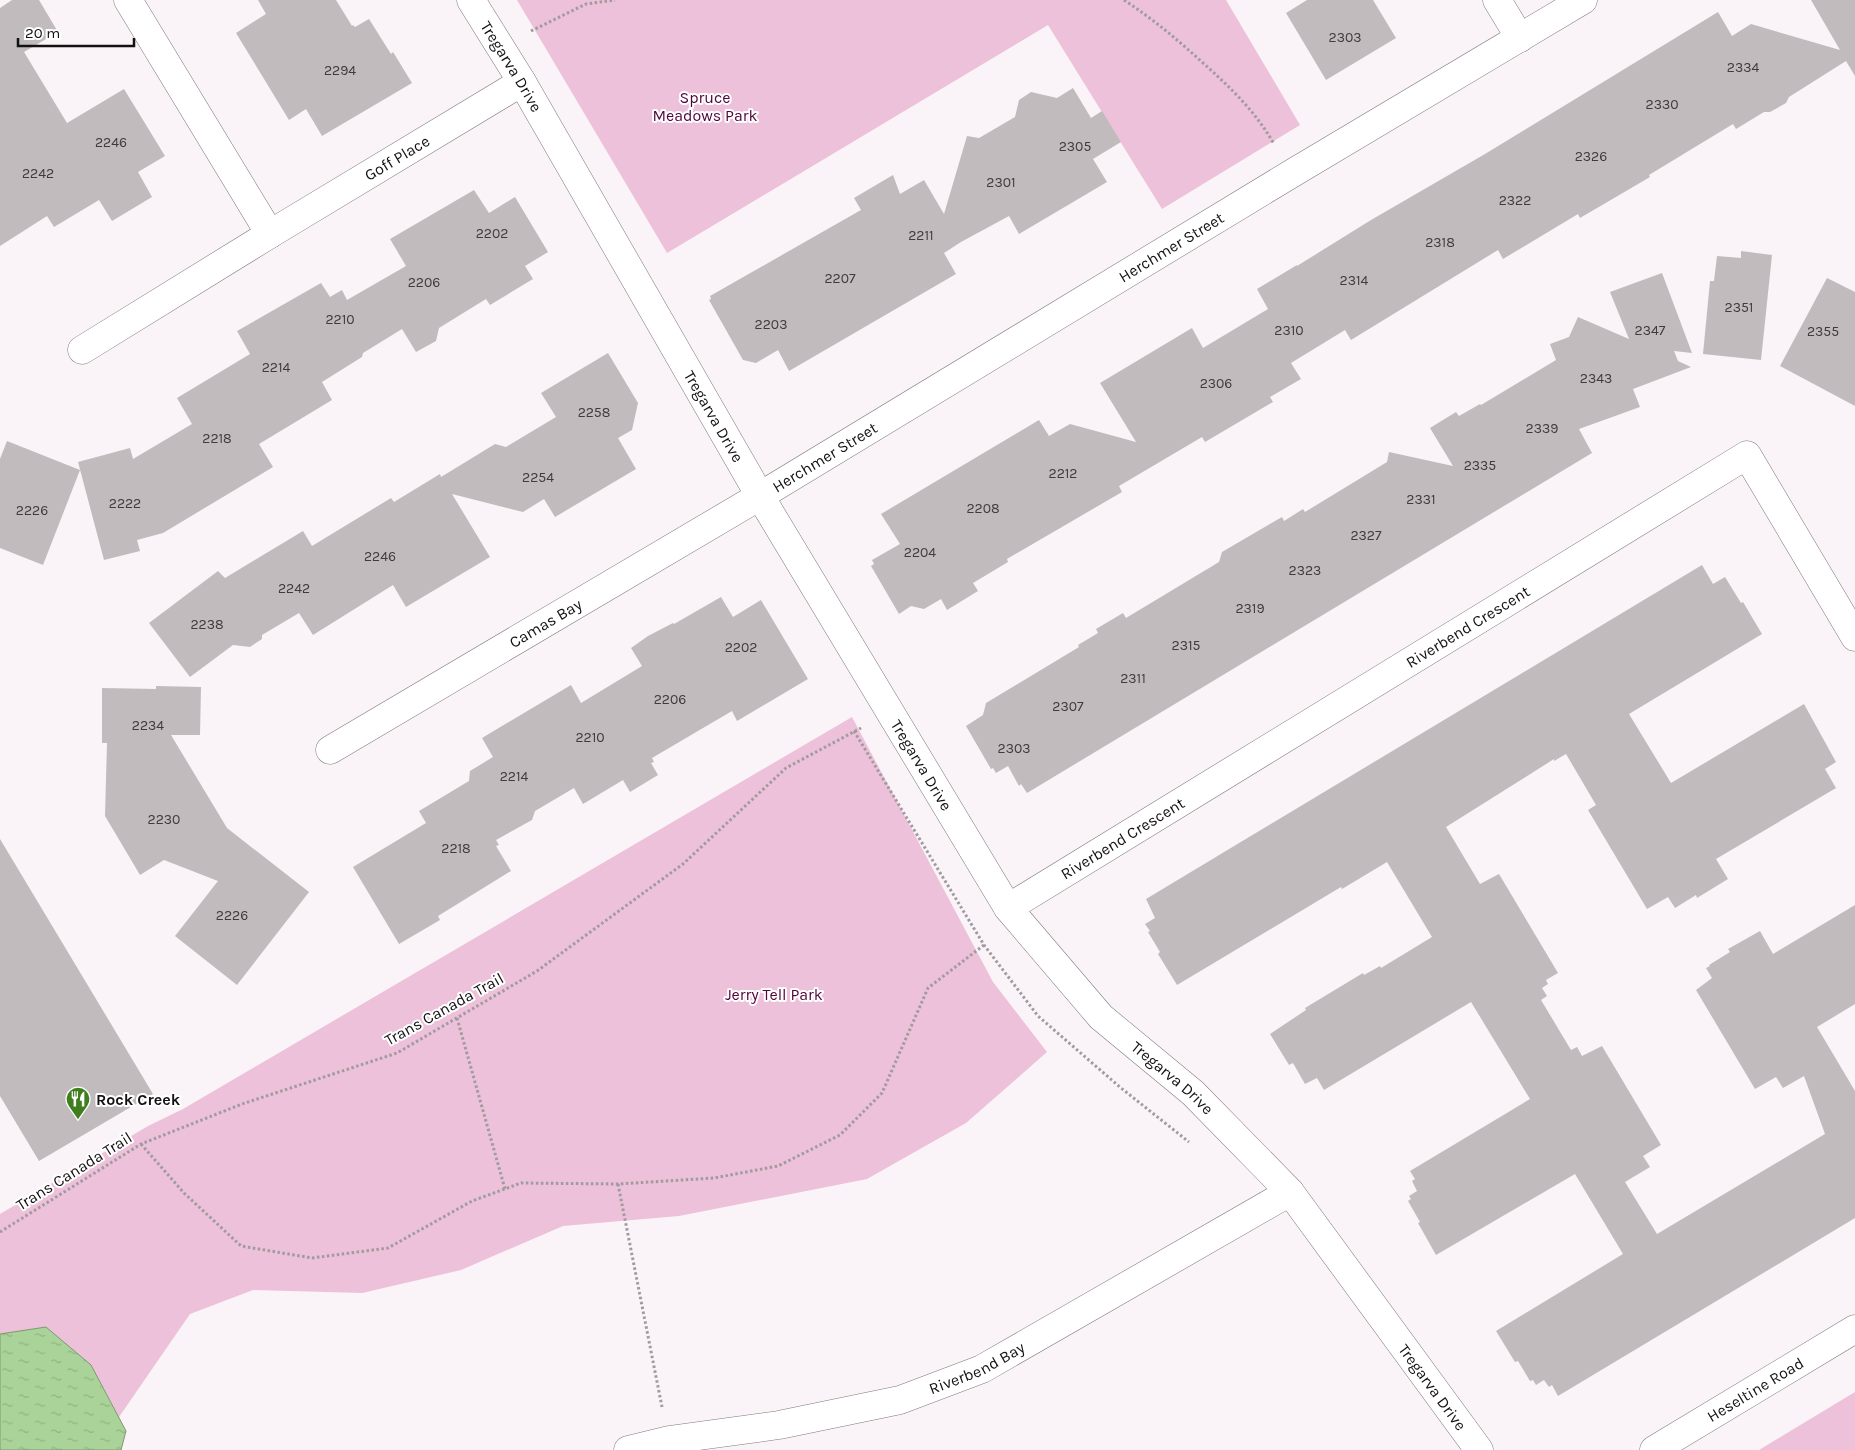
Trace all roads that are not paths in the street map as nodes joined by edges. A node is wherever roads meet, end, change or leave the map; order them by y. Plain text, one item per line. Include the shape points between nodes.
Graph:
1 (128, 0) edge
2 (471, 0) edge
3 (1497, 0) edge
4 (1583, 0) edge
5 (1520, 38) junction
6 (522, 82) junction
7 (270, 234) junction
8 (82, 350) dead end
9 (760, 496) junction
10 (1855, 637) edge
11 (330, 750) dead end
12 (1008, 908) junction
13 (1290, 1192) junction
14 (1855, 1329) edge
15 (628, 1450) edge
16 (1479, 1450) edge
17 (1654, 1450) edge

1 - 7 street
2 - 6 street, Tregarva Drive
3 - 5 street
4 - 5 street, Herchmer Street
5 - 9 street, Herchmer Street
6 - 7 street, Goff Place
6 - 9 street, Tregarva Drive
7 - 8 street, Goff Place
9 - 11 street, Camas Bay
9 - 12 street, Tregarva Drive
10 - 12 street, Riverbend Crescent via 1747,455
12 - 13 street, Tregarva Drive via 1101,1017 1193,1093
13 - 15 street, Riverbend Bay via 982,1369 900,1400 779,1425 668,1440
13 - 16 street, Tregarva Drive
14 - 17 street, Heseltine Road

